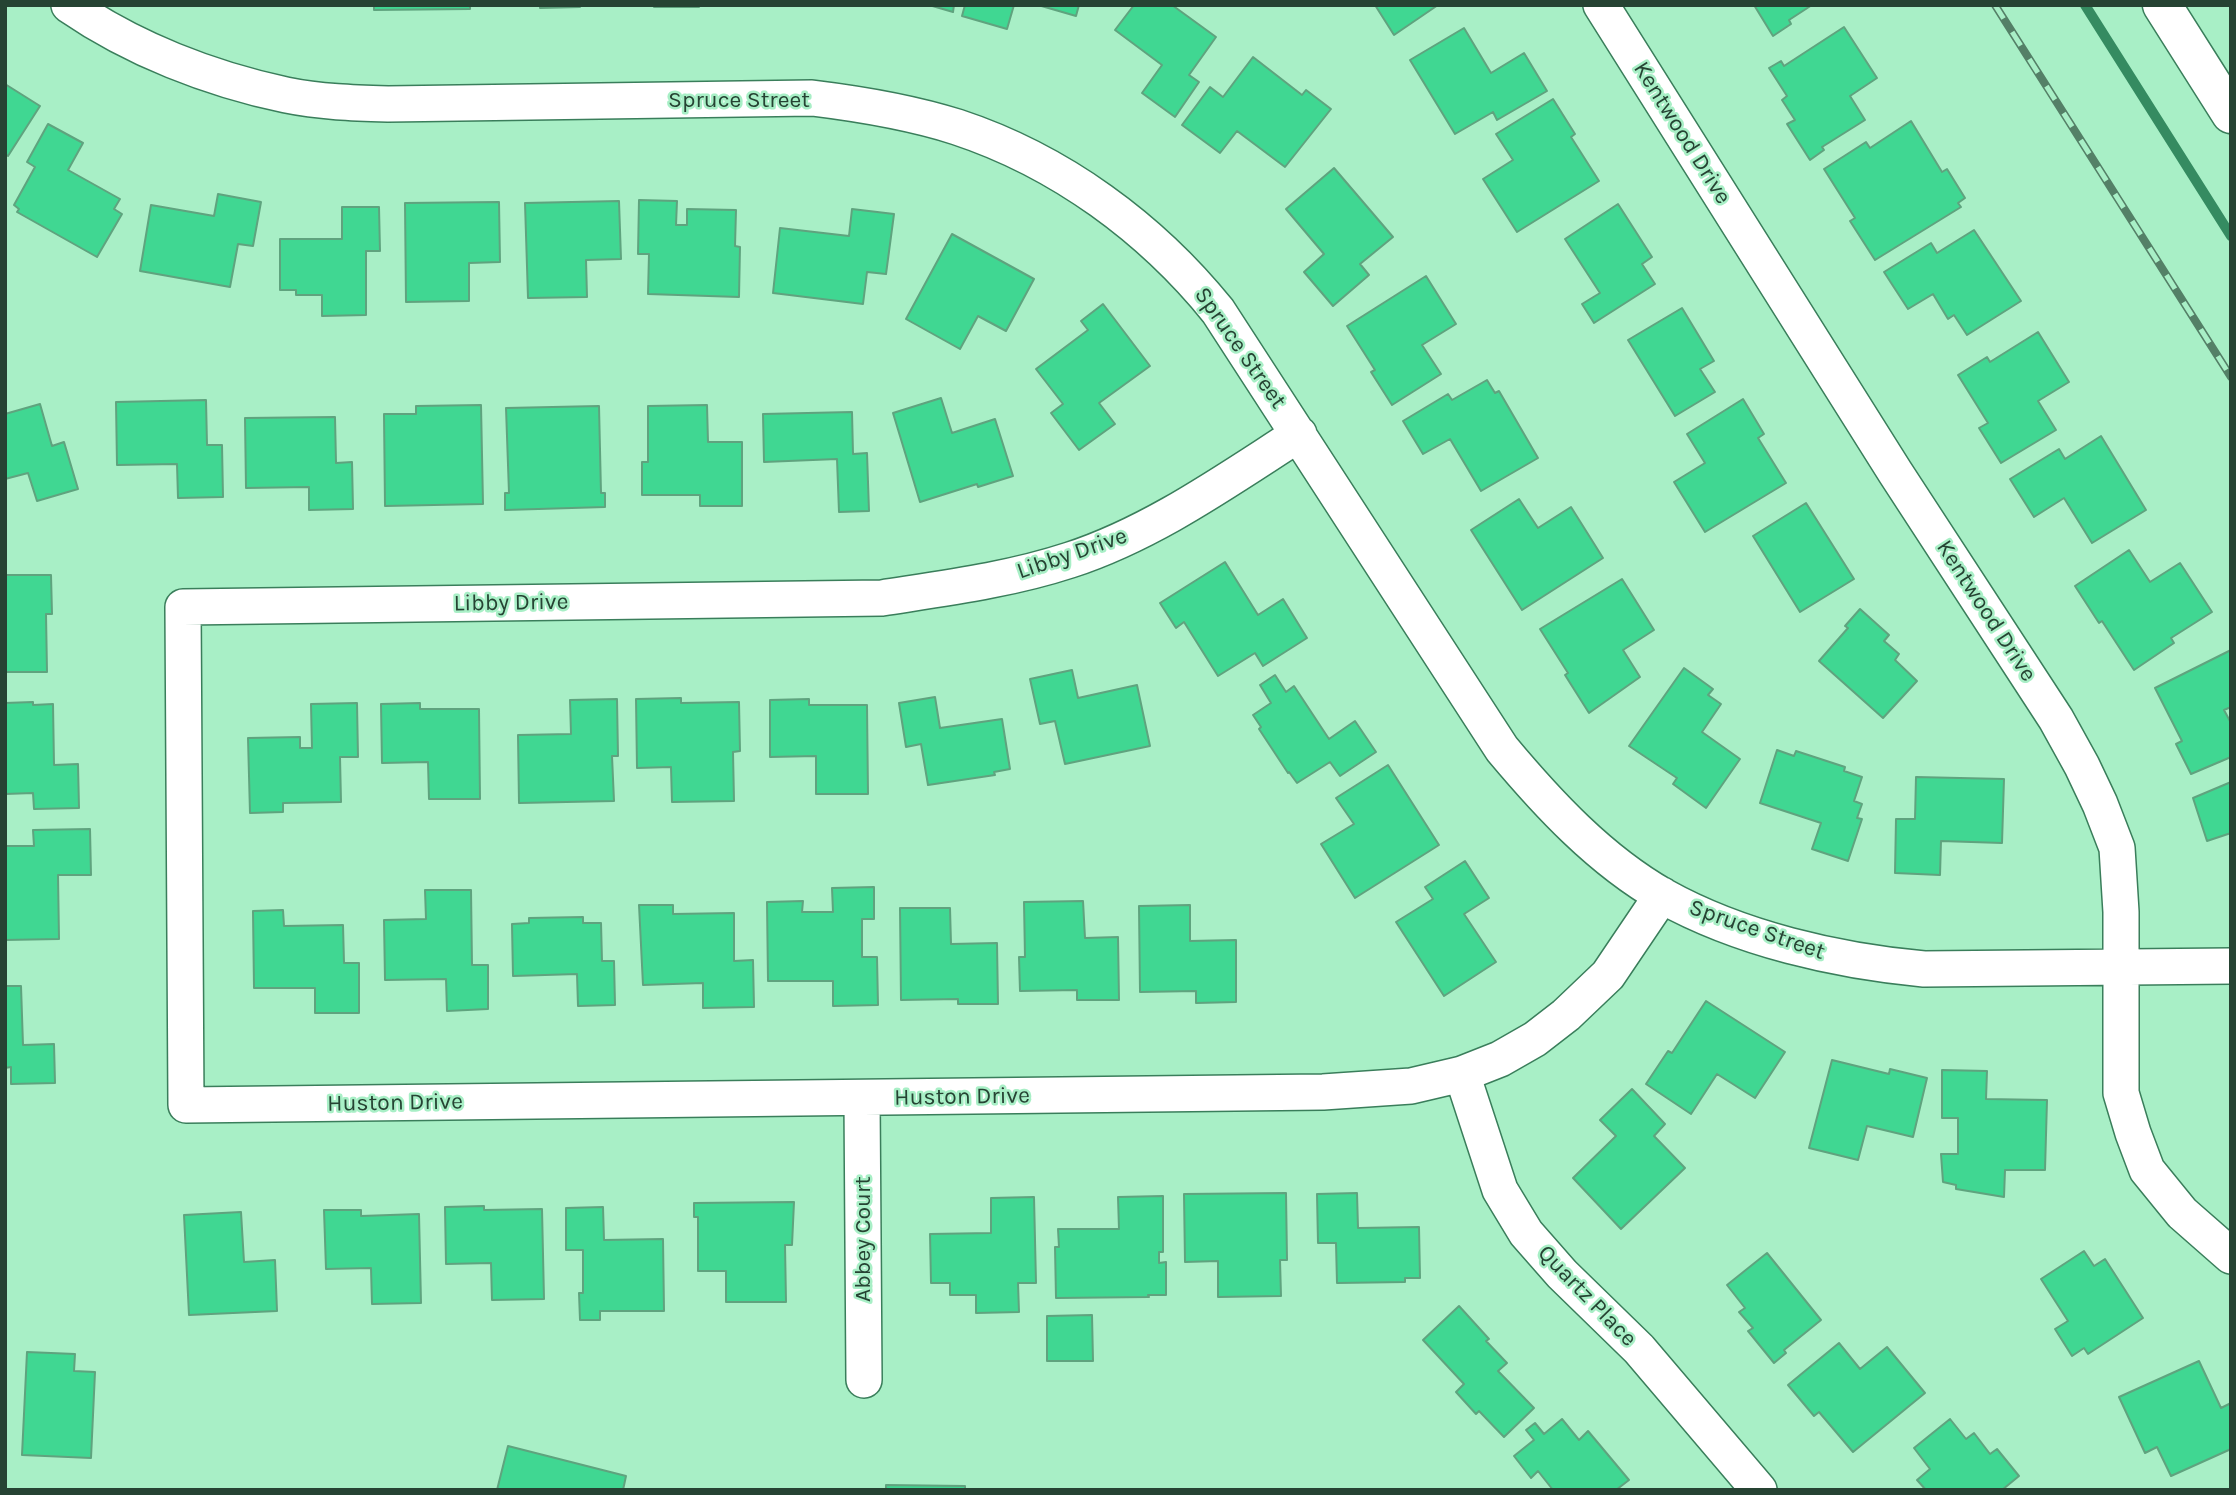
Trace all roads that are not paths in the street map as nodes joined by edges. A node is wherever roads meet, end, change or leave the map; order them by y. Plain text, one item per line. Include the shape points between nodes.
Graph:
1 (69, 5) edge
2 (1601, 5) edge
3 (2162, 5) edge
4 (2231, 114) edge
5 (1299, 434) junction
6 (1662, 895) junction
7 (2231, 965) edge
8 (2121, 966) junction
9 (1462, 1074) junction
10 (862, 1098) junction
11 (186, 1105) joint
12 (2231, 1256) edge
13 (864, 1380) dead end
14 (1759, 1490) edge

1 - 5 street, Spruce Street via 95,23 201,72 286,95 336,102 812,98 864,104 957,127 1043,165 1094,195 1142,232 1191,277
2 - 8 street, Kentwood Drive via 2082,766 2117,848
3 - 4 street
5 - 6 street, Spruce Street via 1502,749 1577,831
5 - 11 street, Libby Drive via 1183,507 1115,542 1072,559 973,584 882,598 183,607
6 - 8 street, Spruce Street via 1766,938 1879,965 1924,969
6 - 9 street, Huston Drive via 1608,975 1566,1015 1500,1059
7 - 8 street, Spruce Street
8 - 12 street, Kentwood Drive via 2121,1093 2147,1170 2182,1213
9 - 10 street, Huston Drive via 1411,1086 1323,1092
9 - 14 street, Quartz Place via 1500,1190 1526,1233 1640,1349
10 - 11 street, Huston Drive
10 - 13 street, Abbey Court

